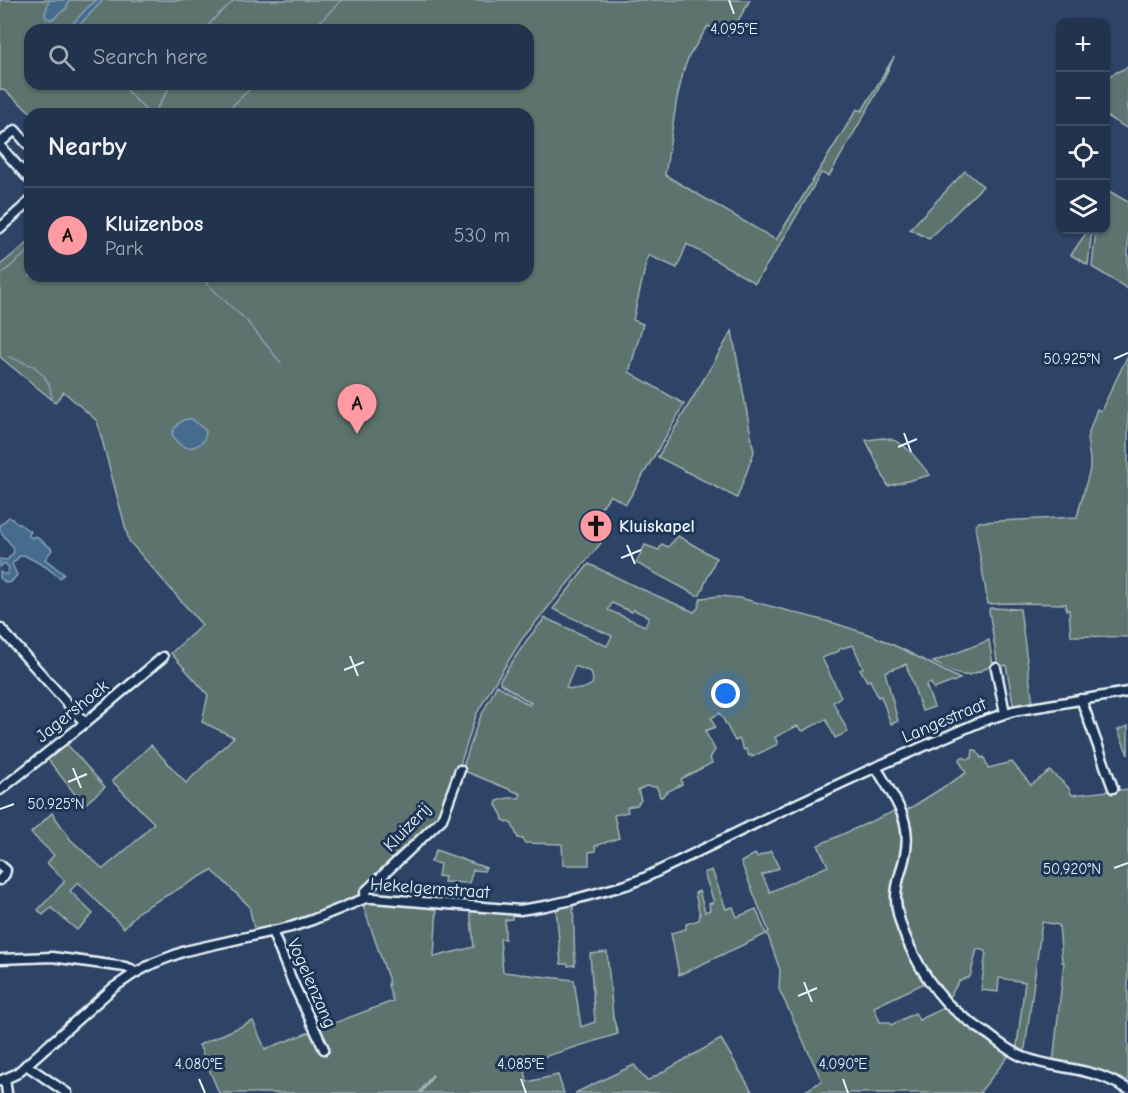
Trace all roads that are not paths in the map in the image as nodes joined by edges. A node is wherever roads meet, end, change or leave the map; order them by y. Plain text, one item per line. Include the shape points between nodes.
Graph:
1 (24, 140) edge
2 (0, 144) edge
3 (24, 173) edge
4 (24, 206) edge
5 (0, 228) edge
6 (0, 628) edge
7 (164, 657) dead end
8 (996, 668) dead end
9 (1128, 692) edge
10 (1081, 699) junction
11 (1005, 713) junction
12 (85, 723) junction
13 (876, 767) junction
14 (460, 770) dead end
15 (1113, 788) dead end
16 (0, 789) edge
17 (782, 810) joint
18 (0, 865) edge
19 (0, 880) edge
20 (366, 898) junction
21 (272, 931) junction
22 (0, 959) edge
23 (135, 973) junction
24 (324, 1048) dead end
25 (26, 1065) junction
26 (2, 1080) edge
27 (1128, 1089) edge
28 (7, 1093) edge
29 (67, 1093) edge

1 - 2 street via 15,130
2 - 3 street
4 - 5 street
6 - 12 street
7 - 12 street, Jagershoek
8 - 11 street
9 - 10 street, Langestraat
10 - 11 street, Langestraat
10 - 15 street
11 - 13 street, Langestraat
12 - 16 street, Jagershoek
13 - 17 street, Langestraat
13 - 27 street via 906,826 906,855 896,891 899,919 917,960 947,1003 1018,1055 1097,1075
14 - 20 street, Kluizerij via 442,819 365,892
17 - 20 street, Hekelgemstraat via 644,878 545,906 520,910
18 - 19 street via 6,870
20 - 21 street, Hekelgemstraat
21 - 23 street, Hekelgemstraat via 185,951
21 - 24 street, Vogelenzang
22 - 23 street via 52,957 125,967
23 - 25 street, Hekelgemstraat
25 - 26 street, Hekelgemstraat
25 - 29 street
26 - 28 street

